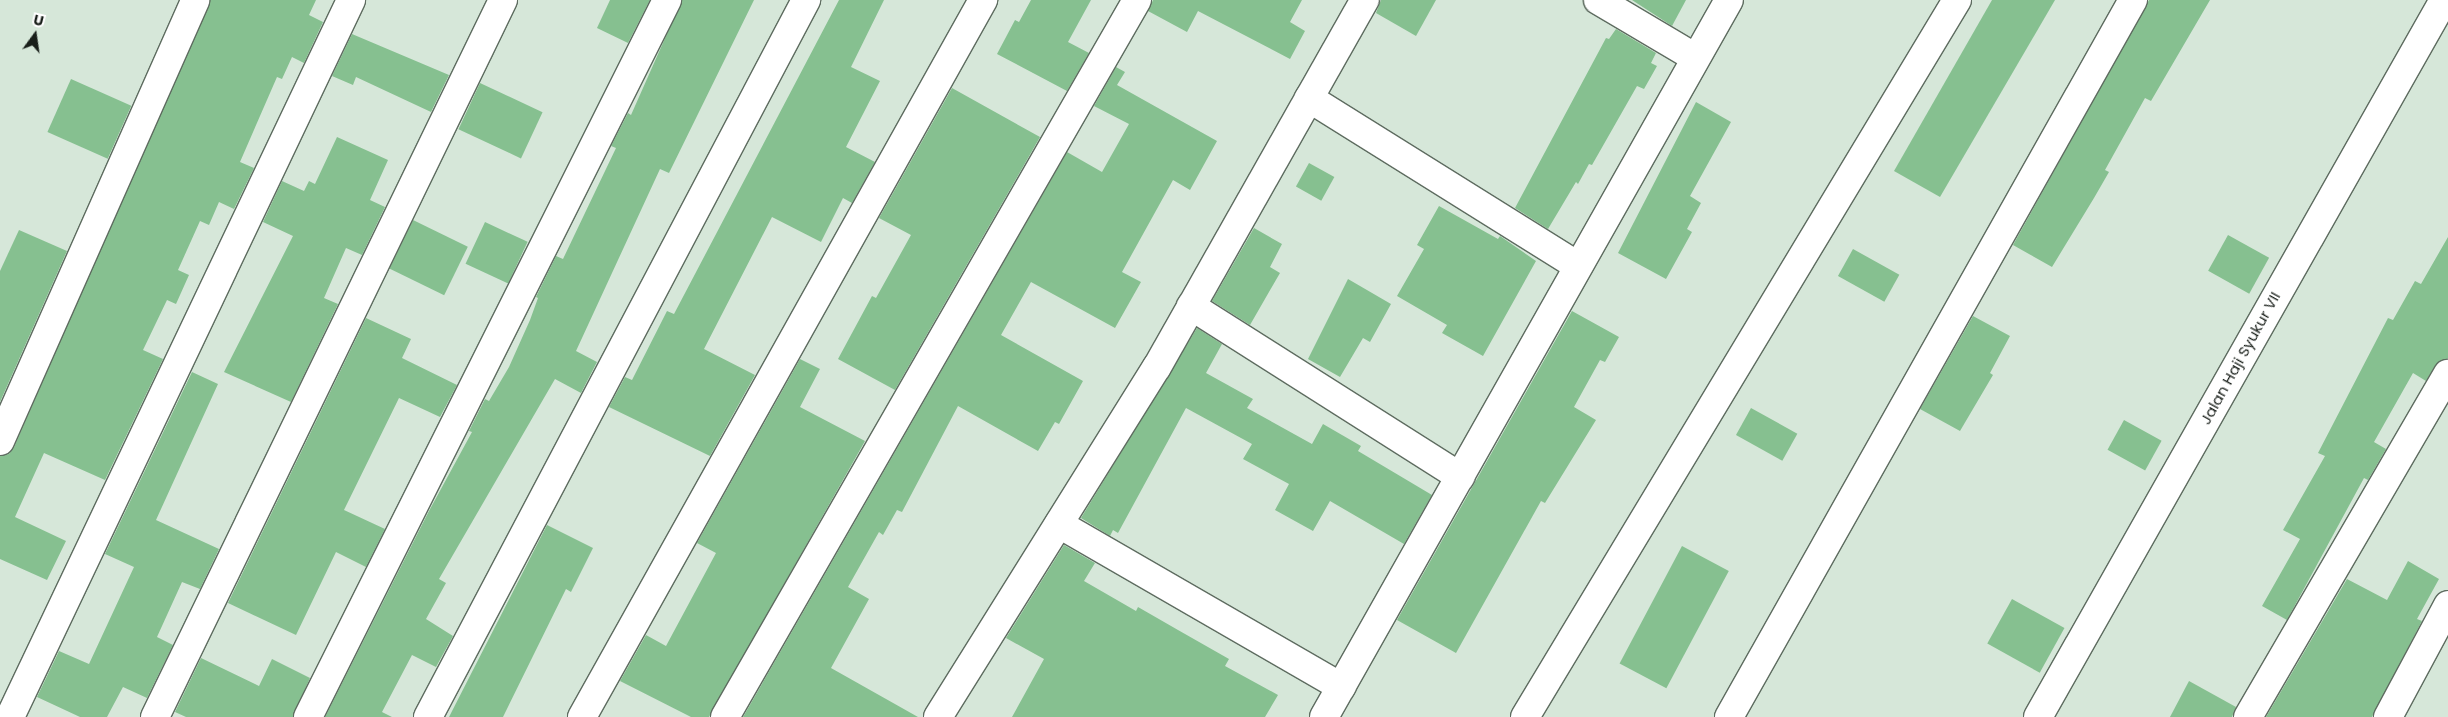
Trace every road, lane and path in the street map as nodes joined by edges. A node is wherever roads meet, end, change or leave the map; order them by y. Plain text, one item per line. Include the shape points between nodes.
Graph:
1 (195, 0) edge
2 (351, 0) edge
3 (504, 0) edge
4 (667, 0) edge
5 (806, 0) edge
6 (983, 0) edge
7 (1137, 0) edge
8 (1365, 0) edge
9 (1598, 0) edge
10 (1729, 0) edge
11 (1956, 0) edge
12 (2133, 0) edge
13 (2444, 0) edge
14 (1694, 57) junction
15 (1309, 98) junction
16 (1578, 266) junction
17 (1191, 306) junction
18 (2448, 374) edge
19 (0, 441) edge
20 (1460, 477) junction
21 (1059, 524) junction
22 (2448, 605) edge
23 (1341, 687) junction
24 (10, 717) edge
25 (155, 717) edge
26 (308, 717) edge
27 (428, 717) edge
28 (582, 717) edge
29 (725, 717) edge
30 (938, 717) edge
31 (1324, 717) edge
32 (1525, 717) edge
33 (1729, 717) edge
34 (2038, 717) edge
35 (2248, 717) edge
36 (2388, 717) edge

1 - 19 street
2 - 24 street
3 - 25 street
4 - 26 street
5 - 27 street
6 - 28 street
7 - 29 street
8 - 15 street
9 - 14 street
10 - 14 street
11 - 32 street
12 - 33 street
13 - 34 street, Jalan Haji Syukur VII
14 - 16 street
15 - 16 street
15 - 17 street
16 - 20 street
17 - 20 street
17 - 21 street
18 - 35 street
20 - 23 street
21 - 23 street
21 - 30 street
22 - 36 street
23 - 31 street

